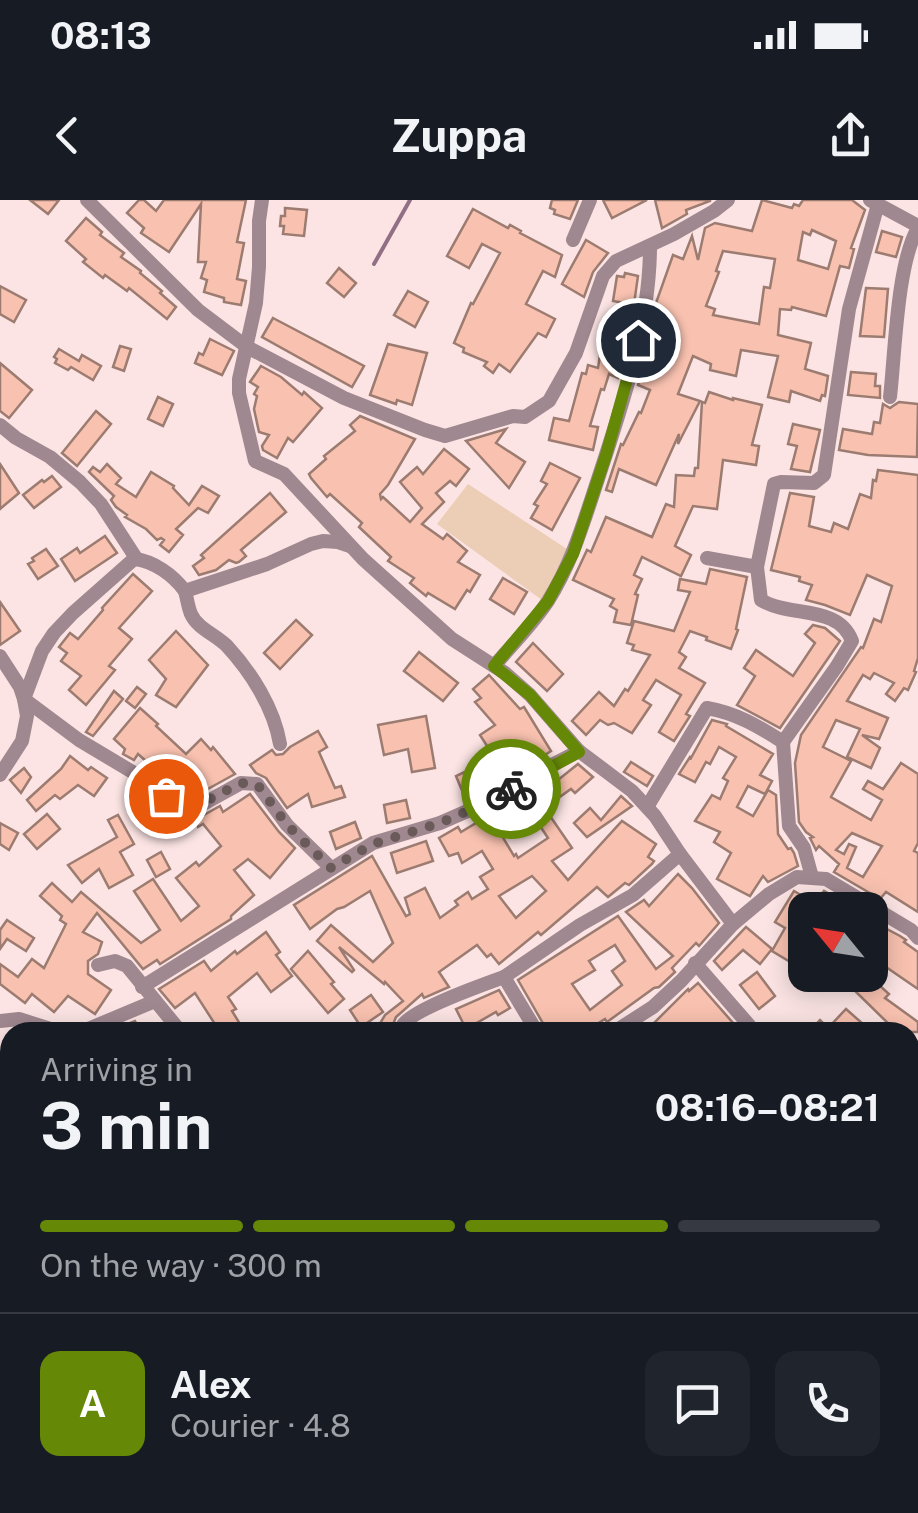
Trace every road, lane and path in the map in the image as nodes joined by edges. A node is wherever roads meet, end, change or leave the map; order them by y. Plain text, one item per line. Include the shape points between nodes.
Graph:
1 (87, 200) edge
2 (262, 200) edge
3 (590, 200) edge
4 (728, 200) edge
5 (874, 202) edge
6 (918, 227) edge
7 (573, 240) dead end
8 (650, 246) junction
9 (247, 347) junction
10 (890, 397) dead end
11 (0, 425) edge
12 (319, 512) junction
13 (310, 544) junction
14 (350, 546) junction
15 (136, 558) junction
16 (707, 558) dead end
17 (758, 567) junction
18 (185, 591) junction
19 (0, 656) edge
20 (494, 666) junction
21 (24, 699) junction
22 (783, 742) junction
23 (280, 744) dead end
24 (579, 752) junction
25 (0, 775) edge
26 (647, 807) junction
27 (680, 854) junction
28 (331, 868) junction
29 (812, 877) junction
30 (733, 924) junction
31 (916, 932) edge
32 (696, 963) junction
33 (98, 965) dead end
34 (504, 978) junction
35 (142, 986) junction
36 (155, 1001) junction
37 (0, 1021) edge
38 (28, 1022) edge
39 (105, 1022) edge
40 (172, 1022) edge
41 (406, 1022) edge
42 (531, 1022) edge
43 (629, 1022) edge
44 (746, 1022) edge

1 - 9 street via 198,310
2 - 9 street
3 - 7 street
4 - 8 street
5 - 6 street
5 - 17 street via 849,310 824,476 814,483 774,484
6 - 10 street via 909,246
8 - 9 street via 616,261 603,276 561,382 550,401 526,417 438,434 344,398
8 - 20 street via 638,340 573,554 548,601
9 - 12 street via 240,394 255,461 284,474
11 - 15 street via 80,482
12 - 13 street via 318,538
12 - 14 street
13 - 14 street
13 - 18 street
14 - 20 street via 452,639
15 - 18 street via 174,577
15 - 21 street via 54,633
16 - 17 street
17 - 22 street via 760,600 820,614 840,624 852,641
18 - 23 street via 192,618 225,644 268,706
19 - 21 street
20 - 24 street via 530,695
21 - 25 street via 26,729
21 - 28 street via 185,812 241,783 257,784
22 - 26 street via 750,721 707,708
22 - 29 street via 790,826
24 - 26 street
24 - 28 street via 495,799 373,844
26 - 27 street
27 - 30 street
27 - 34 street via 633,895
28 - 35 street
29 - 30 street via 797,876
29 - 31 street
30 - 32 street
32 - 43 street
32 - 44 street
33 - 35 street via 121,962
34 - 41 street
34 - 42 street
35 - 36 street
36 - 39 street
36 - 40 street
37 - 38 street

